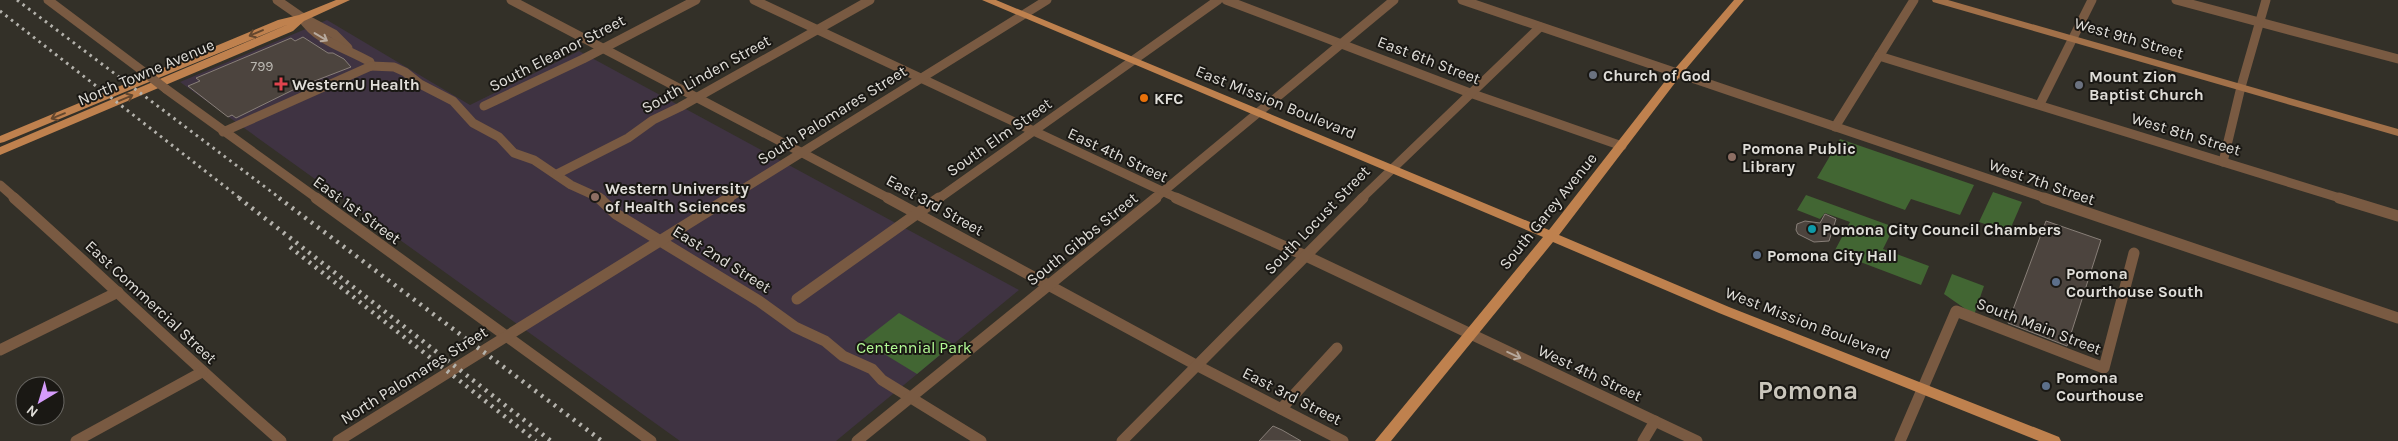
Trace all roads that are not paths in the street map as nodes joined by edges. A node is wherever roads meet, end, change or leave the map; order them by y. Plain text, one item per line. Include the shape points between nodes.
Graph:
1 (48, 0) edge
2 (277, 0) edge
3 (345, 0) edge
4 (527, 0) edge
5 (696, 0) edge
6 (754, 0) edge
7 (870, 0) edge
8 (987, 0) edge
9 (1047, 0) edge
10 (1218, 0) edge
11 (1226, 0) edge
12 (1394, 0) edge
13 (1462, 0) edge
14 (1739, 0) edge
15 (1914, 0) edge
16 (1937, 0) edge
17 (2092, 0) edge
18 (2176, 0) edge
19 (2266, 0) edge
20 (514, 2) edge
21 (1023, 15) junction
22 (302, 18) junction
23 (2261, 22) junction
24 (1540, 27) junction
25 (818, 30) junction
26 (2072, 38) junction
27 (1342, 43) junction
28 (601, 48) junction
29 (1879, 56) junction
30 (2398, 59) edge
31 (1134, 61) junction
32 (370, 66) junction
33 (1677, 73) junction
34 (919, 78) junction
35 (2241, 87) junction
36 (1470, 93) junction
37 (696, 98) junction
38 (2040, 104) junction
39 (484, 106) dead end
40 (1260, 112) junction
41 (1835, 127) junction
42 (223, 132) junction
43 (1033, 132) junction
44 (2398, 133) edge
45 (4, 138) edge
46 (1622, 146) junction
47 (0, 151) edge
48 (802, 151) junction
49 (2223, 162) junction
50 (1392, 168) junction
51 (558, 174) junction
52 (0, 185) edge
53 (1163, 192) junction
54 (11, 194) junction
55 (0, 198) edge
56 (917, 213) junction
57 (2398, 216) edge
58 (1551, 236) junction
59 (660, 240) junction
60 (2134, 253) dead end
61 (1306, 256) junction
62 (1049, 285) junction
63 (118, 292) junction
64 (797, 299) dead end
65 (2398, 318) edge
66 (1470, 334) junction
67 (507, 336) junction
68 (1337, 348) dead end
69 (0, 350) edge
70 (1196, 365) junction
71 (202, 372) junction
72 (1923, 388) junction
73 (912, 398) junction
74 (1281, 409) junction
75 (1655, 422) junction
76 (76, 441) edge
77 (281, 441) edge
78 (338, 441) edge
79 (651, 441) edge
80 (858, 441) edge
81 (982, 441) edge
82 (1122, 441) edge
83 (1343, 441) edge
84 (1382, 441) edge
85 (1643, 441) edge
86 (1697, 441) edge
87 (1900, 441) edge
88 (2054, 441) edge

1 - 42 street, East 1st Street, bridge
2 - 22 street
3 - 22 main road
4 - 20 street
5 - 28 street, South Eleanor Street
6 - 25 street, East 4th Street
7 - 25 street, South Linden Street
8 - 21 main road, East Mission Boulevard
9 - 21 street, South Palomares Street
10 - 31 street, South Elm Street
11 - 27 street, East 6th Street
12 - 27 street, South Gibbs Street
13 - 24 street, West 7th Street
14 - 33 main road, South Garey Avenue
15 - 29 street
16 - 26 street, West 9th Street
17 - 26 street
18 - 23 street
19 - 23 street
20 - 28 street, East 3rd Street
21 - 31 main road, East Mission Boulevard
21 - 34 street, South Palomares Street
22 - 32 street via 308,29 335,45 348,48 370,62
22 -> 45 main road via 282,22
47 -> 22 main road, North Towne Avenue via 289,29
23 - 30 street
23 - 35 street
24 - 33 street, West 7th Street
24 - 36 street, South Locust Street
25 - 34 street, East 4th Street
25 - 37 street, South Linden Street
26 - 35 street, West 9th Street
26 - 38 street
27 - 36 street, East 6th Street
27 - 40 street, South Gibbs Street
28 - 37 street, East 3rd Street
28 - 39 street, South Eleanor Street
29 - 38 street, West 8th Street
29 - 41 street
31 - 40 main road, East Mission Boulevard
31 - 43 street, South Elm Street
32 - 42 street
32 - 51 street, East 2nd Street via 394,67 406,72 420,84 453,101 473,123 499,137 514,153
33 - 41 street, West 7th Street
33 - 46 main road, South Garey Avenue
34 - 43 street, East 4th Street
34 - 48 street, South Palomares Street
35 - 44 street, West 9th Street
35 - 49 street
36 - 46 street, East 6th Street
36 - 50 street, South Locust Street
37 - 48 street, East 3rd Street
37 - 51 street, South Linden Street
38 - 49 street, West 8th Street
40 - 50 main road, East Mission Boulevard
40 - 53 street, South Gibbs Street
41 - 65 street, West 7th Street
42 - 67 street, East 1st Street
43 - 53 street, East 4th Street
43 - 56 street, South Elm Street
46 - 58 main road, South Garey Avenue
48 - 56 street, East 3rd Street
48 - 59 street, South Palomares Street
49 - 57 street, West 8th Street
50 - 58 main road, East Mission Boulevard
50 - 61 street, South Locust Street
51 - 59 street, East 2nd Street via 571,185 602,199 616,214
52 - 54 street, East Commercial Street
53 - 61 street, East 4th Street
53 - 62 street, South Gibbs Street
54 - 55 street
54 - 63 street, East Commercial Street
56 - 62 street, East 3rd Street
56 - 64 street, South Elm Street
58 - 66 main road, South Garey Avenue
58 - 72 main road, West Mission Boulevard via 1724,310
59 - 67 street, South Palomares Street
59 - 73 street, East 2nd Street via 760,301 795,327 872,369 882,380
60 - 72 street, South Main Street via 2104,368 1956,311
61 - 66 street, East 4th Street
61 - 70 street, South Locust Street
62 - 70 street, East 3rd Street
62 - 73 street, South Gibbs Street
63 - 69 street
63 - 71 street, East Commercial Street
66 -> 75 street, West 4th Street
66 - 84 main road, South Garey Avenue
67 - 78 street, North Palomares Street
67 - 79 street, East 1st Street
68 - 74 street
70 - 74 street, East 3rd Street
70 - 82 street, South Locust Street
71 - 76 street
71 - 77 street, East Commercial Street
72 - 87 street, South Main Street
72 - 88 main road, West Mission Boulevard
73 - 80 street, South Gibbs Street
73 - 81 street, East 2nd Street
74 - 83 street, East 3rd Street
75 - 85 street
75 - 86 street, West 4th Street

